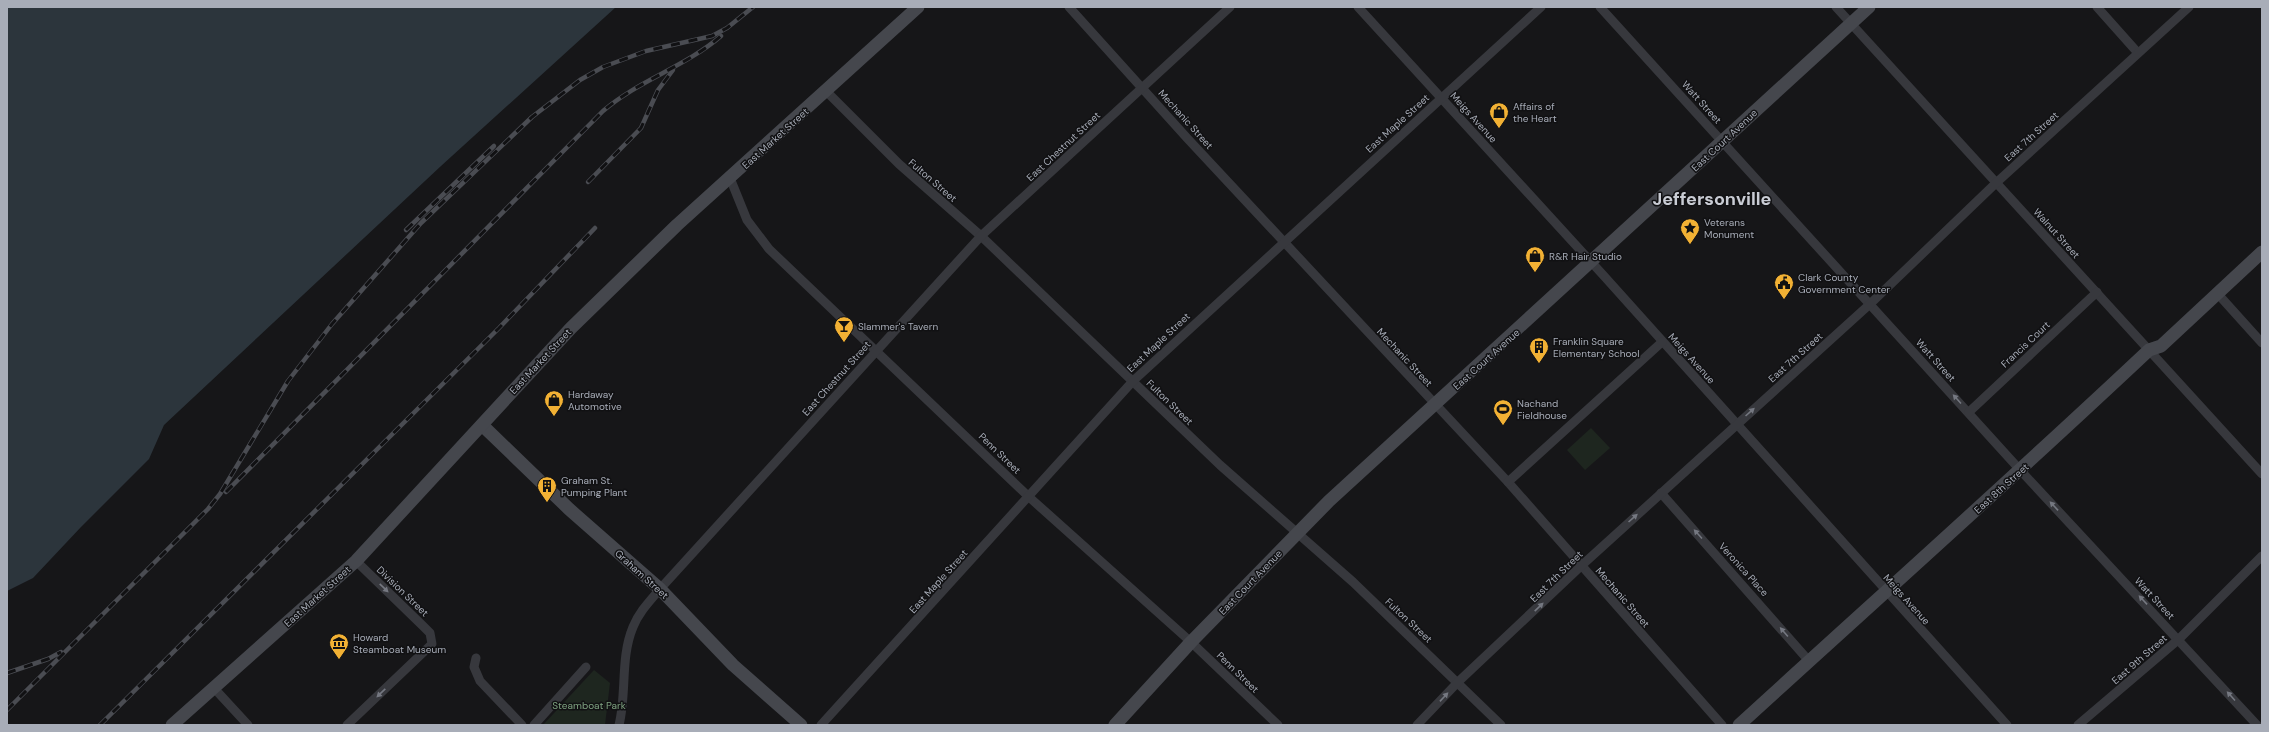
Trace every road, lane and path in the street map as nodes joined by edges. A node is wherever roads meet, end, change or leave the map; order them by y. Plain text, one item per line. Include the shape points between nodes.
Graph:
1 (918, 7) edge
2 (1069, 7) edge
3 (1230, 7) edge
4 (1358, 7) edge
5 (1541, 7) edge
6 (1600, 7) edge
7 (1836, 7) edge
8 (1869, 7) edge
9 (2097, 7) edge
10 (2189, 7) edge
11 (1851, 23) junction
12 (2138, 53) junction
13 (1142, 87) junction
14 (826, 91) junction
15 (1442, 97) junction
16 (1723, 142) junction
17 (730, 178) junction
18 (1996, 183) junction
19 (981, 236) junction
20 (1283, 241) junction
21 (2262, 252) edge
22 (1592, 262) junction
23 (2097, 292) junction
24 (2217, 293) junction
25 (1870, 304) junction
26 (1662, 342) junction
27 (2262, 343) edge
28 (877, 350) junction
29 (2149, 350) junction
30 (1132, 381) junction
31 (1435, 405) junction
32 (1969, 412) junction
33 (1737, 424) junction
34 (482, 425) junction
35 (2021, 471) junction
36 (2262, 474) edge
37 (1508, 482) junction
38 (1661, 493) junction
39 (1029, 497) junction
40 (1298, 532) junction
41 (2262, 556) edge
42 (356, 561) junction
43 (1581, 566) junction
44 (660, 589) junction
45 (1885, 591) junction
46 (2179, 639) junction
47 (1191, 642) junction
48 (476, 658) dead end
49 (1809, 661) junction
50 (586, 667) dead end
51 (1458, 682) junction
52 (213, 687) junction
53 (2254, 724) edge
54 (172, 725) edge
55 (248, 725) edge
56 (347, 725) edge
57 (522, 725) edge
58 (534, 725) edge
59 (619, 725) edge
60 (801, 725) edge
61 (821, 725) edge
62 (1115, 725) edge
63 (1278, 725) edge
64 (1418, 725) edge
65 (1501, 725) edge
66 (1722, 725) edge
67 (1739, 725) edge
68 (2007, 725) edge
69 (2078, 725) edge

1 - 14 main road, East Market Street
2 - 13 street, Mechanic Street
3 - 13 street, East Chestnut Street
4 - 15 street, Meigs Avenue
5 - 15 street, East Maple Street
6 - 16 street, Watt Street
7 - 11 street, Walnut Street
8 - 11 main road, East Court Avenue
9 - 12 street
10 - 12 street, East 7th Street
11 - 16 main road, East Court Avenue
11 - 18 street, Walnut Street
12 - 18 street, East 7th Street
13 - 19 street, East Chestnut Street
13 - 20 street, Mechanic Street
14 - 17 main road, East Market Street
14 - 19 street, Fulton Street via 899,164
15 - 20 street, East Maple Street
15 - 22 street, Meigs Avenue
16 - 22 main road, East Court Avenue
16 - 25 street, Watt Street
17 - 28 street, Penn Street via 747,220 761,240
17 - 34 main road, East Market Street via 677,225 571,328
18 - 23 street, Walnut Street
18 - 25 street, East 7th Street
19 - 28 street, East Chestnut Street
19 - 30 street, Fulton Street
20 - 30 street, East Maple Street
20 - 31 street, Mechanic Street
21 - 24 main road, East 8th Street
22 - 26 street, Meigs Avenue
22 - 31 main road, East Court Avenue
23 - 29 street, Walnut Street
23 - 32 street, Francis Court
24 - 27 street
24 - 29 main road, East 8th Street via 2161,346
32 -> 25 street, Watt Street
33 -> 25 street, East 7th Street
26 - 33 street, Meigs Avenue
26 - 37 street
28 - 39 street, Penn Street
28 - 44 street, East Chestnut Street
29 - 35 main road, East 8th Street
29 - 36 street, Walnut Street
30 - 39 street, East Maple Street
30 - 40 street, Fulton Street via 1220,465
31 - 37 street, Mechanic Street
31 - 40 main road, East Court Avenue
32 - 35 street, Watt Street
33 - 38 street, East 7th Street
33 - 45 street, Meigs Avenue
34 - 42 main road, East Market Street
34 - 44 main road, Graham Street via 569,509
35 - 45 main road, East 8th Street
46 -> 35 street, Watt Street
37 - 43 street, Mechanic Street
43 -> 38 street, East 7th Street
49 -> 38 street, Veronica Place
39 - 47 street, Penn Street
39 - 61 street, East Maple Street
40 - 47 main road, East Court Avenue
40 - 51 street, Fulton Street
41 - 46 street, East 9th Street
42 - 52 main road, East Market Street via 291,621
42 -> 56 street, Division Street via 422,625 432,640 430,647
51 -> 43 street, East 7th Street
43 - 66 street, Mechanic Street
44 - 59 street, East Chestnut Street via 642,611 633,628 625,656
44 - 60 main road, Graham Street via 733,665
45 - 49 main road, East 8th Street
45 - 68 street, Meigs Avenue
53 -> 46 street, Watt Street
46 - 69 street, East 9th Street
47 - 62 main road, East Court Avenue
47 - 63 street, Penn Street
48 - 57 street via 474,667 480,681
49 - 67 main road, East 8th Street
50 - 58 street
64 -> 51 street, East 7th Street
51 - 65 street, Fulton Street
52 - 54 main road, East Market Street
52 - 55 street

